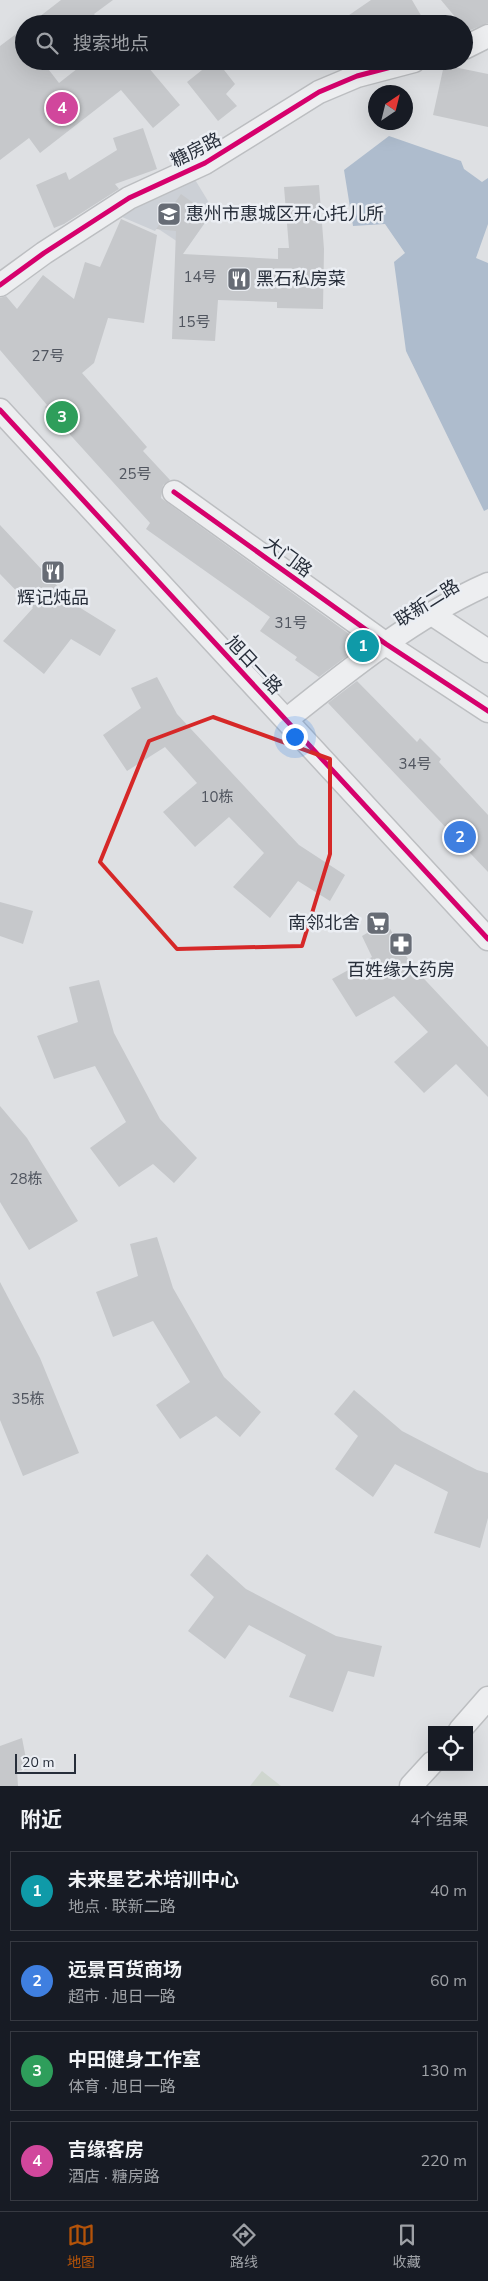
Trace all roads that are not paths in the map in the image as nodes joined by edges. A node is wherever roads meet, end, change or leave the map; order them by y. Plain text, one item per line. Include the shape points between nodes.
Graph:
1 (488, 36) edge
2 (473, 44) edge
3 (380, 70) edge
4 (0, 285) edge
5 (0, 410) edge
6 (174, 492) dead end
7 (488, 584) edge
8 (432, 614) junction
9 (386, 644) junction
10 (488, 651) edge
11 (488, 711) edge
12 (286, 720) junction
13 (488, 939) edge
14 (488, 1698) edge
15 (464, 1726) edge
16 (428, 1767) edge
17 (411, 1786) edge

1 - 2 street
3 - 4 street, 糖房路 via 327,88 205,163 130,198
5 - 12 street, 旭日一路
6 - 9 street, 大门路
7 - 8 street, 联新二路 via 458,597
8 - 9 street, 联新二路
8 - 10 street
9 - 11 street, 大门路
9 - 12 street, 联新二路
12 - 13 street, 旭日一路
14 - 15 street
16 - 17 street

